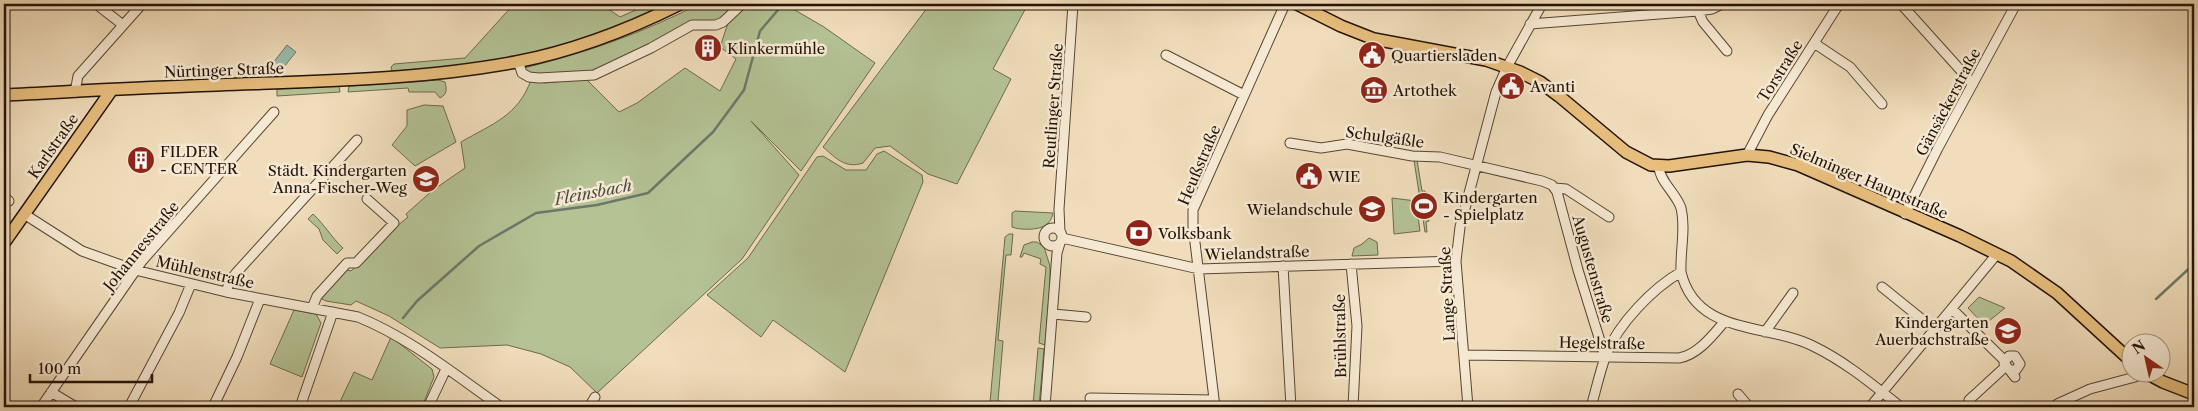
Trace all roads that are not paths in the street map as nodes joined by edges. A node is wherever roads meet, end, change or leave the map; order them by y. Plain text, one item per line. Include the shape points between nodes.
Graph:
1 (96, 4) edge
2 (142, 4) edge
3 (680, 4) edge
4 (742, 4) edge
5 (1073, 4) edge
6 (1285, 4) edge
7 (1297, 4) edge
8 (1542, 4) edge
9 (1722, 4) edge
10 (1839, 4) edge
11 (1902, 4) edge
12 (2016, 4) edge
13 (1698, 11) junction
14 (1530, 24) junction
15 (123, 25) junction
16 (1814, 43) junction
17 (1727, 51) dead end
18 (1166, 55) dead end
19 (518, 61) junction
20 (1507, 67) junction
21 (1973, 84) junction
22 (111, 91) junction
23 (74, 92) junction
24 (4, 95) edge
25 (1244, 95) junction
26 (1882, 104) dead end
27 (274, 112) dead end
28 (357, 140) dead end
29 (1290, 143) dead end
30 (1747, 155) junction
31 (1475, 166) junction
32 (1659, 167) junction
33 (1555, 188) junction
34 (367, 199) dead end
35 (1059, 209) junction
36 (24, 214) junction
37 (1905, 214) junction
38 (1609, 217) dead end
39 (1050, 228) junction
40 (1061, 237) junction
41 (4, 243) edge
42 (1047, 244) junction
43 (1997, 254) junction
44 (1456, 260) junction
45 (1350, 264) junction
46 (1283, 266) junction
47 (135, 270) junction
48 (1199, 270) junction
49 (1681, 272) junction
50 (1055, 274) junction
51 (191, 284) junction
52 (1882, 287) dead end
53 (226, 292) junction
54 (1793, 293) dead end
55 (260, 298) junction
56 (312, 308) junction
57 (1952, 309) junction
58 (333, 312) junction
59 (1053, 314) junction
60 (1086, 317) dead end
61 (1725, 320) junction
62 (1934, 329) junction
63 (1765, 332) junction
64 (2120, 351) edge
65 (1464, 355) junction
66 (1605, 357) junction
67 (446, 368) junction
68 (2120, 381) edge
69 (2168, 384) edge
70 (51, 392) junction
71 (1882, 392) junction
72 (1738, 394) dead end
73 (2194, 394) edge
74 (595, 397) dead end
75 (1090, 398) dead end
76 (1969, 400) dead end
77 (1121, 403) edge
78 (1214, 404) edge
79 (2057, 404) dead end
80 (41, 407) edge
81 (76, 407) edge
82 (129, 407) edge
83 (214, 407) edge
84 (300, 407) edge
85 (428, 407) edge
86 (500, 407) edge
87 (589, 407) edge
88 (1045, 407) edge
89 (1291, 407) edge
90 (1354, 407) edge
91 (1468, 407) edge
92 (1591, 407) edge
93 (1749, 407) edge
94 (1870, 407) edge
95 (1901, 407) edge

1 - 15 street
2 - 15 street
3 - 19 main road, Nürtinger Straße via 605,37
4 - 19 street via 723,22 692,25 594,75 539,78 522,73
5 - 35 street, Reutlinger Straße
6 - 25 street, Heußstraße
7 - 20 main road, Sielminger Hauptstraße via 1374,39 1486,60
8 - 14 street, Lange Straße
9 - 13 street
10 - 16 street, Torstraße
11 - 21 street
12 - 21 street, Gänsäckerstraße
13 - 14 street
13 - 17 street
14 - 20 street, Lange Straße
15 - 23 street via 78,76
16 - 26 street via 1850,67
16 - 30 street, Torstraße via 1768,115
18 - 25 street
19 - 22 main road, Nürtinger Straße via 446,72
20 - 31 street, Lange Straße via 1496,92
20 - 32 main road, Sielminger Hauptstraße via 1547,87 1636,158
21 - 37 street, Gänsäckerstraße
22 - 23 main road, Nürtinger Straße
22 - 36 main road, Karlstraße
23 - 24 main road, Nürtinger Straße
25 - 48 street, Heußstraße via 1193,210
27 - 47 street, Johannesstraße
28 - 53 street via 236,272
29 - 31 street, Schulgäßle via 1321,148 1347,144 1412,156 1440,157
30 - 32 main road, Sielminger Hauptstraße
30 - 37 main road, Sielminger Hauptstraße via 1798,165
31 - 33 street, Augustenstraße via 1542,181
31 - 44 street, Lange Straße
32 - 49 street via 1682,213
33 - 38 street, Augustenstraße via 1566,189
33 - 66 street, Augustenstraße
34 - 56 street via 394,223 356,263 347,263 317,296
35 - 39 street, Reutlinger Straße
35 - 40 street, Reutlinger Straße
36 - 41 main road, Karlstraße
36 - 47 street, Mühlenstraße via 82,251
37 - 43 main road, Sielminger Hauptstraße
39 - 40 street via 1055,228
39 - 42 street via 1044,235
40 - 42 street via 1055,246
40 - 48 street, Wielandstraße
40 - 50 street, Reutlinger Straße
42 - 50 street, Reutlinger Straße
43 - 57 street
43 - 64 main road, Sielminger Hauptstraße via 2055,291
44 - 45 street, Wielandstraße
44 - 65 street, Lange Straße
45 - 46 street, Wielandstraße
45 - 90 street, Brühlstraße via 1357,332
46 - 48 street, Wielandstraße
46 - 89 street
47 - 51 street, Mühlenstraße
47 - 70 street, Johannesstraße
48 - 78 street, Heußstraße
49 - 61 street via 1696,302
49 - 66 street via 1629,318
50 - 59 street, Reutlinger Straße
51 - 53 street, Mühlenstraße
51 - 82 street via 179,314
52 - 62 street
53 - 55 street, Mühlenstraße
54 - 63 street
55 - 56 street, Mühlenstraße
55 - 83 street
56 - 58 street, Mühlenstraße
57 - 62 street
57 - 76 street via 2009,369
58 - 67 street, Mühlenstraße via 358,317 384,328
58 - 84 street
59 - 60 street
59 - 88 street, Reutlinger Straße
61 - 63 street
61 - 66 street, Hegelstraße via 1705,343 1685,357
62 - 71 street
63 - 71 street via 1812,346 1851,368
65 - 66 street, Hegelstraße
65 - 91 street, Lange Straße
66 - 92 street
67 - 85 street
67 - 86 street, Mühlenstraße
68 - 79 street via 2090,389
69 - 73 main road
70 - 80 street, Johannesstraße
70 - 81 street
71 - 94 street
71 - 95 street
72 - 93 street
74 - 87 street
75 - 77 street
77 - 78 street

